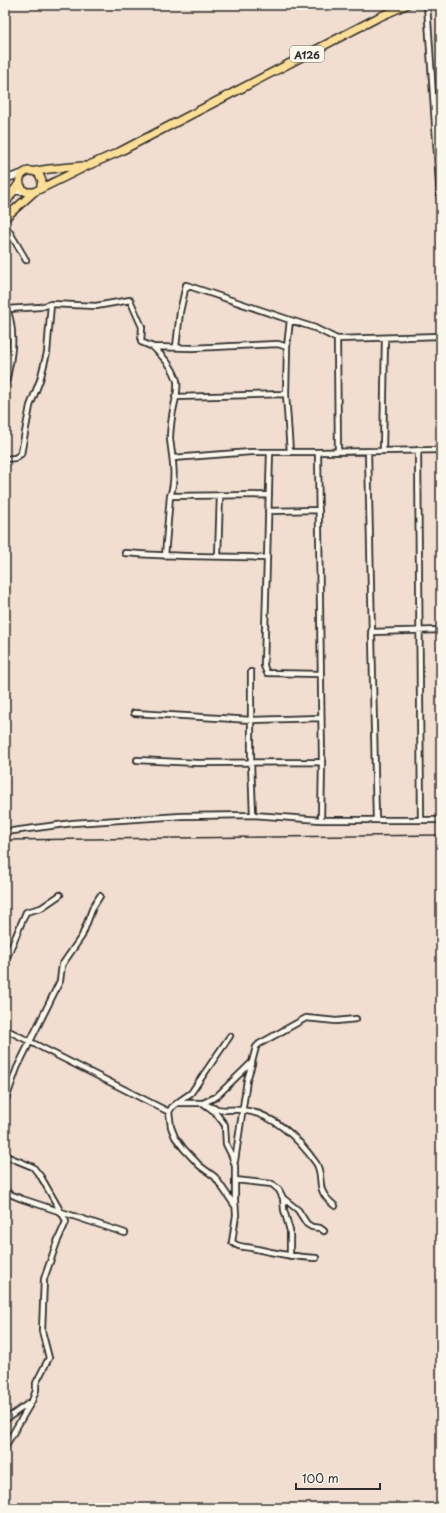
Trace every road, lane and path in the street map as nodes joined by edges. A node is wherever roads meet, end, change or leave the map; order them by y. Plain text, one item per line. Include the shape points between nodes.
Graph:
1 (406, 5) edge
2 (427, 5) edge
3 (87, 166) junction
4 (36, 171) junction
5 (25, 172) junction
6 (5, 179) edge
7 (19, 183) junction
8 (5, 191) edge
9 (25, 191) junction
10 (37, 191) junction
11 (14, 192) junction
12 (5, 204) edge
13 (441, 214) edge
14 (5, 218) edge
15 (5, 230) edge
16 (26, 260) dead end
17 (5, 303) edge
18 (52, 304) junction
19 (8, 309) junction
20 (290, 320) junction
21 (441, 336) edge
22 (384, 338) junction
23 (337, 340) junction
24 (153, 346) junction
25 (176, 347) junction
26 (287, 347) junction
27 (5, 386) edge
28 (286, 394) junction
29 (175, 397) junction
30 (418, 450) junction
31 (441, 450) edge
32 (368, 451) junction
33 (383, 451) junction
34 (270, 452) junction
35 (290, 452) junction
36 (318, 452) junction
37 (338, 452) junction
38 (173, 458) junction
39 (5, 459) edge
40 (220, 495) junction
41 (269, 495) junction
42 (170, 496) junction
43 (319, 510) junction
44 (268, 511) junction
45 (125, 553) dead end
46 (165, 556) junction
47 (218, 556) junction
48 (267, 558) junction
49 (418, 630) junction
50 (441, 630) edge
51 (371, 632) junction
52 (251, 672) dead end
53 (321, 674) junction
54 (134, 713) dead end
55 (321, 718) junction
56 (252, 720) junction
57 (137, 760) dead end
58 (322, 762) junction
59 (250, 763) junction
60 (253, 815) junction
61 (321, 820) junction
62 (376, 820) junction
63 (421, 820) junction
64 (441, 820) edge
65 (5, 832) edge
66 (60, 895) dead end
67 (100, 896) dead end
68 (5, 962) edge
69 (356, 1019) dead end
70 (5, 1029) edge
71 (230, 1036) dead end
72 (30, 1041) junction
73 (252, 1062) junction
74 (5, 1102) edge
75 (177, 1103) junction
76 (203, 1103) junction
77 (242, 1110) junction
78 (169, 1112) junction
79 (6, 1156) dead end
80 (235, 1166) junction
81 (235, 1180) junction
82 (5, 1192) edge
83 (283, 1198) junction
84 (335, 1206) dead end
85 (236, 1207) junction
86 (60, 1210) junction
87 (324, 1231) dead end
88 (125, 1233) dead end
89 (290, 1256) junction
90 (316, 1258) dead end
91 (32, 1401) junction
92 (5, 1420) edge
93 (5, 1447) edge

1 - 3 highway, A126 via 376,18 114,155
2 - 13 street
3 - 4 highway, A126
3 - 10 highway, A126
4 - 5 highway, A126
4 - 10 highway via 42,181
5 - 6 main road
5 - 7 highway
7 - 9 highway
7 - 11 highway
8 - 11 main road
9 - 10 highway
9 - 11 main road
10 - 14 highway, A126
11 - 12 highway
15 - 16 street via 9,231
17 - 19 street
18 - 19 street
18 - 24 street via 96,306 130,300 142,327 141,342
18 - 39 street via 47,353 30,406 21,454 15,458
19 - 27 street via 13,333
20 - 23 street via 315,328
20 - 25 street via 186,284
20 - 26 street
21 - 22 street
22 - 23 street
22 - 33 street
23 - 37 street
24 - 25 street
24 - 29 street via 170,364 177,381
25 - 26 street via 278,344
26 - 28 street
28 - 29 street
28 - 35 street
29 - 38 street via 170,437
30 - 31 street
30 - 33 street
30 - 49 street
32 - 33 street
32 - 37 street
32 - 51 street
34 - 35 street
34 - 38 street
34 - 41 street
35 - 36 street
36 - 37 street
36 - 43 street
38 - 42 street via 173,488
40 - 41 street
40 - 42 street
40 - 47 street
41 - 44 street
42 - 46 street
43 - 44 street
43 - 53 street
44 - 48 street
45 - 46 street
46 - 47 street
47 - 48 street
48 - 53 street via 265,670
49 - 50 street
49 - 51 street
49 - 63 street
51 - 62 street
52 - 56 street
53 - 55 street
54 - 56 street
55 - 56 street
55 - 58 street
56 - 59 street
57 - 59 street
58 - 59 street
58 - 61 street
59 - 60 street
60 - 61 street
60 - 65 street via 182,816 73,823
61 - 62 street
62 - 63 street
63 - 64 street
66 - 68 street via 41,908 26,912
67 - 72 street via 93,906 82,936 62,965 60,981
69 - 73 street via 336,1021 306,1018 259,1044
70 - 72 street
71 - 75 street via 191,1093
72 - 74 street
72 - 78 street
73 - 76 street via 216,1097
73 - 77 street
75 - 76 street
75 - 78 street
76 - 77 street via 217,1109
76 - 80 street via 215,1112 225,1125 226,1144
77 - 80 street
77 - 84 street via 269,1117 296,1139 317,1164 321,1172 322,1191
78 - 85 street via 175,1137 200,1166 215,1177
79 - 86 street via 32,1168
80 - 81 street
81 - 83 street via 272,1184
81 - 85 street
82 - 86 street
83 - 87 street via 298,1210 307,1224
83 - 89 street via 290,1230
85 - 89 street via 232,1242 238,1247
86 - 88 street
86 - 91 street via 66,1222 44,1278 42,1331 49,1358 36,1383
89 - 90 street
91 - 92 street
91 - 93 street

